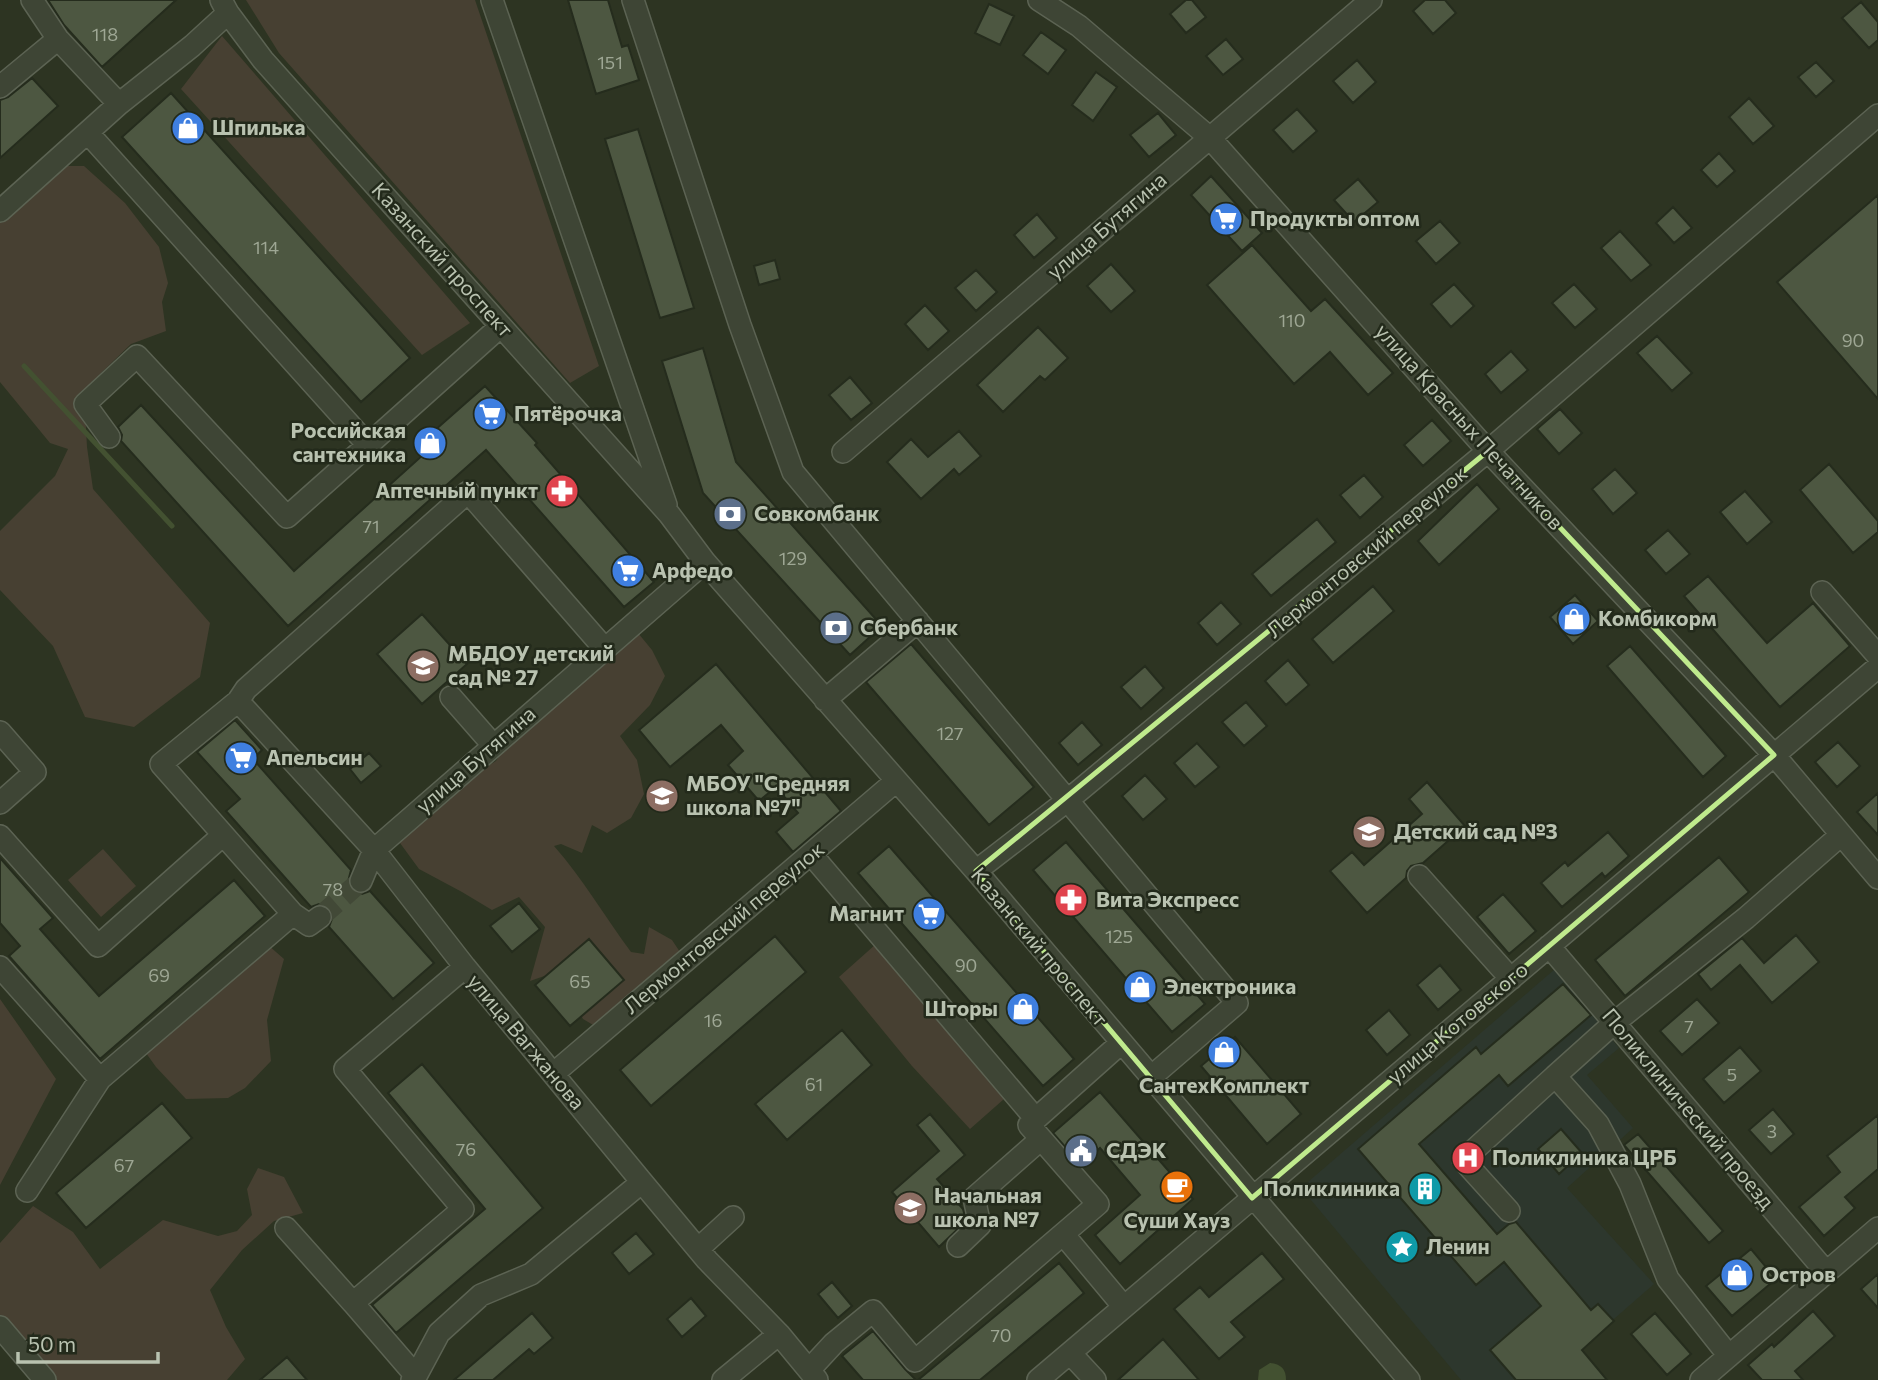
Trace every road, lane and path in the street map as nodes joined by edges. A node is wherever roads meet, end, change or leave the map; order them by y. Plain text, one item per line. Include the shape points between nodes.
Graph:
1 (32, 0) edge
2 (492, 0) edge
3 (633, 0) edge
4 (1039, 0) edge
5 (1371, 0) edge
6 (225, 7) edge
7 (58, 38) junction
8 (0, 87) edge
9 (120, 104) junction
10 (1878, 115) edge
11 (88, 133) junction
12 (1210, 138) junction
13 (0, 211) edge
14 (501, 326) junction
15 (109, 437) dead end
16 (368, 445) junction
17 (1489, 451) junction
18 (843, 452) dead end
19 (669, 514) junction
20 (705, 562) junction
21 (1822, 592) dead end
22 (918, 621) junction
23 (604, 648) junction
24 (1878, 656) edge
25 (1878, 667) edge
26 (451, 697) dead end
27 (825, 700) junction
28 (238, 701) junction
29 (0, 732) edge
30 (493, 745) junction
31 (1774, 755) junction
32 (896, 781) junction
33 (1068, 800) junction
34 (0, 803) edge
35 (223, 835) junction
36 (1841, 835) junction
37 (0, 836) edge
38 (374, 850) junction
39 (811, 854) junction
40 (975, 871) junction
41 (1419, 876) dead end
42 (1878, 878) edge
43 (361, 881) tunnel mouth
44 (293, 914) junction
45 (320, 917) dead end
46 (1549, 946) junction
47 (0, 967) edge
48 (465, 967) junction
49 (1511, 979) junction
50 (1614, 1023) junction
51 (1121, 1043) junction
52 (552, 1074) junction
53 (1555, 1076) junction
54 (1151, 1077) junction
55 (100, 1079) junction
56 (1035, 1118) junction
57 (1041, 1139) junction
58 (642, 1182) junction
59 (27, 1191) dead end
60 (1252, 1198) junction
61 (1509, 1211) dead end
62 (733, 1217) dead end
63 (286, 1228) dead end
64 (1878, 1228) edge
65 (1063, 1234) junction
66 (958, 1246) dead end
67 (698, 1249) junction
68 (1826, 1272) junction
69 (353, 1303) junction
70 (1124, 1307) junction
71 (779, 1334) junction
72 (3, 1337) edge
73 (1070, 1353) junction
74 (1728, 1356) junction
75 (813, 1375) edge
76 (414, 1378) edge
77 (45, 1380) edge
78 (723, 1380) edge
79 (1038, 1380) edge
80 (1095, 1380) edge
81 (1409, 1380) edge
82 (1701, 1380) edge

1 - 7 street
2 - 19 street, Казанский проспект
3 - 22 street via 793,472
4 - 12 street, улица Красных Печатников via 1079,26
5 - 12 street, улица Бутягина
6 - 9 street via 192,46
6 - 14 street, Казанский проспект via 263,60
7 - 8 street
7 - 9 street
9 - 11 street
10 - 17 street, Лермонтовский переулок
11 - 13 street
11 - 16 street
12 - 17 street, улица Красных Печатников
12 - 18 street, улица Бутягина
14 - 16 street
14 - 19 street, Казанский проспект
15 - 16 street via 85,404 137,356 287,517
17 - 31 street, улица Красных Печатников
17 - 33 street, Лермонтовский переулок
19 - 20 street, Казанский проспект
20 - 23 street, улица Бутягина
20 - 27 street, Казанский проспект
21 - 24 street
22 - 27 street
22 - 33 street
23 - 28 street via 468,492 246,689
23 - 30 street, улица Бутягина
25 - 31 street, улица Котовского
26 - 30 street
27 - 32 street, Казанский проспект
28 - 35 street via 160,764
28 - 38 street, улица Вагжанова
29 - 34 street via 35,772
30 - 38 street, улица Бутягина
31 - 36 street, улица Красных Печатников
31 - 46 street, улица Котовского
32 - 39 street, Лермонтовский переулок
32 - 40 street, Казанский проспект
33 - 40 street, Лермонтовский переулок
33 - 54 street via 1237,1003
35 - 37 street via 98,946
35 - 44 street
36 - 42 street, улица Красных Печатников
36 - 50 street
38 - 43 street
38 - 48 street, улица Вагжанова
39 - 52 street, Лермонтовский переулок
39 - 56 street
40 - 51 street, Казанский проспект
41 - 49 street
44 - 45 street via 309,925
44 - 55 street
46 - 49 street, улица Котовского
46 - 50 street, Поликлинический проезд
47 - 55 street
48 - 52 street, улица Вагжанова
48 - 69 street via 345,1069 463,1209
49 - 60 street, улица Котовского
50 - 53 street
50 - 68 street, Поликлинический проезд
51 - 54 street, Казанский проспект
51 - 56 street
52 - 58 street, улица Вагжанова
53 - 61 street via 1463,1160
53 - 74 street via 1598,1124 1630,1184 1668,1279
54 - 60 street, Казанский проспект
55 - 59 street
56 - 57 street via 1029,1125
57 - 65 street via 1098,1203
57 - 66 street via 974,1198 979,1225
58 - 67 street, улица Вагжанова
58 - 76 street via 531,1274 481,1295 439,1333
60 - 70 street, улица Котовского
60 - 81 street, Казанский проспект
62 - 67 street
63 - 69 street
64 - 68 street
65 - 70 street
65 - 75 street via 915,1361 873,1311 834,1343
67 - 71 street, улица Вагжанова
68 - 74 street
69 - 76 street
70 - 73 street, улица Котовского
71 - 75 street, улица Вагжанова
71 - 78 street
72 - 77 street
73 - 79 street, улица Котовского
73 - 80 street
74 - 82 street

